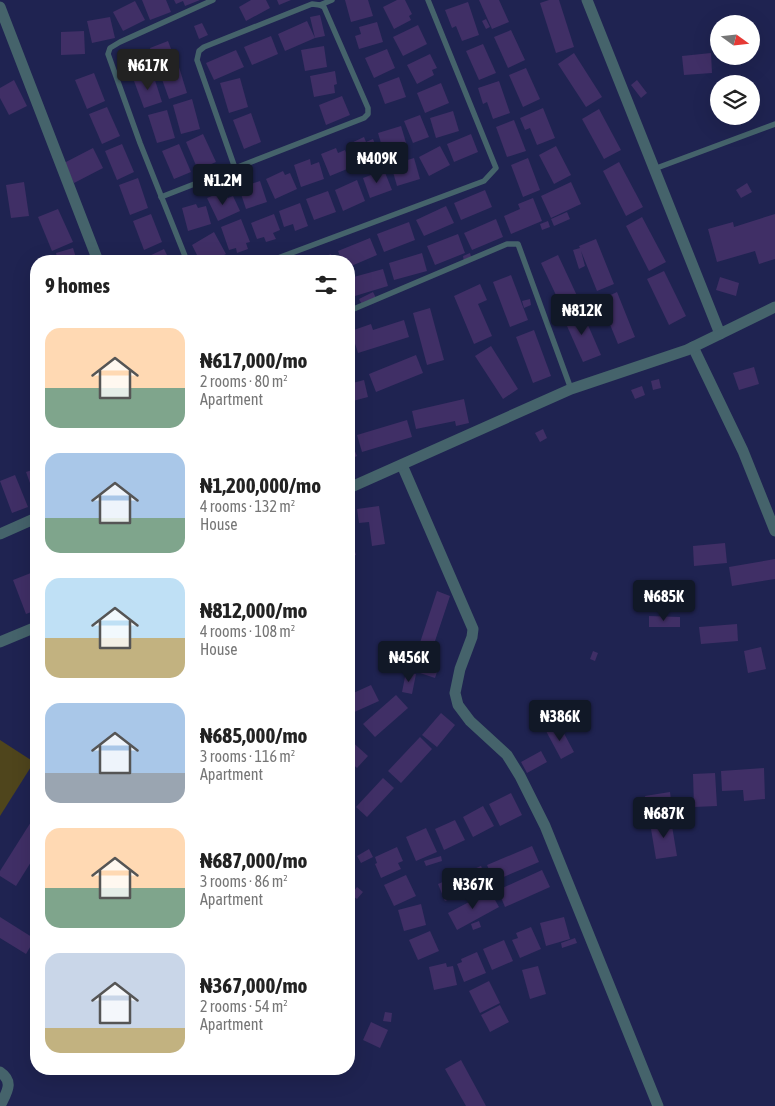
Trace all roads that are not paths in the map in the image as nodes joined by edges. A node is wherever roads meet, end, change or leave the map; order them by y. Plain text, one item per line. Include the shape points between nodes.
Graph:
1 (213, 0) edge
2 (332, 0) edge
3 (428, 0) edge
4 (587, 0) edge
5 (320, 4) junction
6 (0, 8) edge
7 (5, 33) edge
8 (775, 124) edge
9 (235, 168) junction
10 (654, 169) junction
11 (162, 197) junction
12 (96, 255) edge
13 (185, 255) edge
14 (286, 255) edge
15 (355, 308) edge
16 (775, 308) edge
17 (720, 334) junction
18 (692, 347) junction
19 (571, 389) junction
20 (402, 465) junction
21 (355, 485) edge
22 (30, 521) edge
23 (775, 531) edge
24 (0, 534) edge
25 (30, 630) edge
26 (0, 642) edge
27 (0, 1072) edge
28 (0, 1106) edge
29 (658, 1106) edge

1 - 11 lane via 120,42 110,48 108,54
2 - 5 lane
3 - 14 lane via 496,168 484,181
4 - 10 street
5 - 9 lane via 312,4 199,51 197,60
5 - 9 lane via 364,98 368,114
6 - 7 street
7 - 12 street
8 - 10 lane
9 - 11 lane
10 - 17 street
11 - 13 lane
15 - 19 lane via 507,244 518,244
16 - 17 street
17 - 18 street
18 - 19 street
18 - 23 street via 744,451
19 - 20 street
20 - 21 street
20 - 29 street via 473,629 460,669 456,693 458,705 470,721 507,755 545,826
22 - 24 street
25 - 26 street
27 - 28 street via 9,1083

